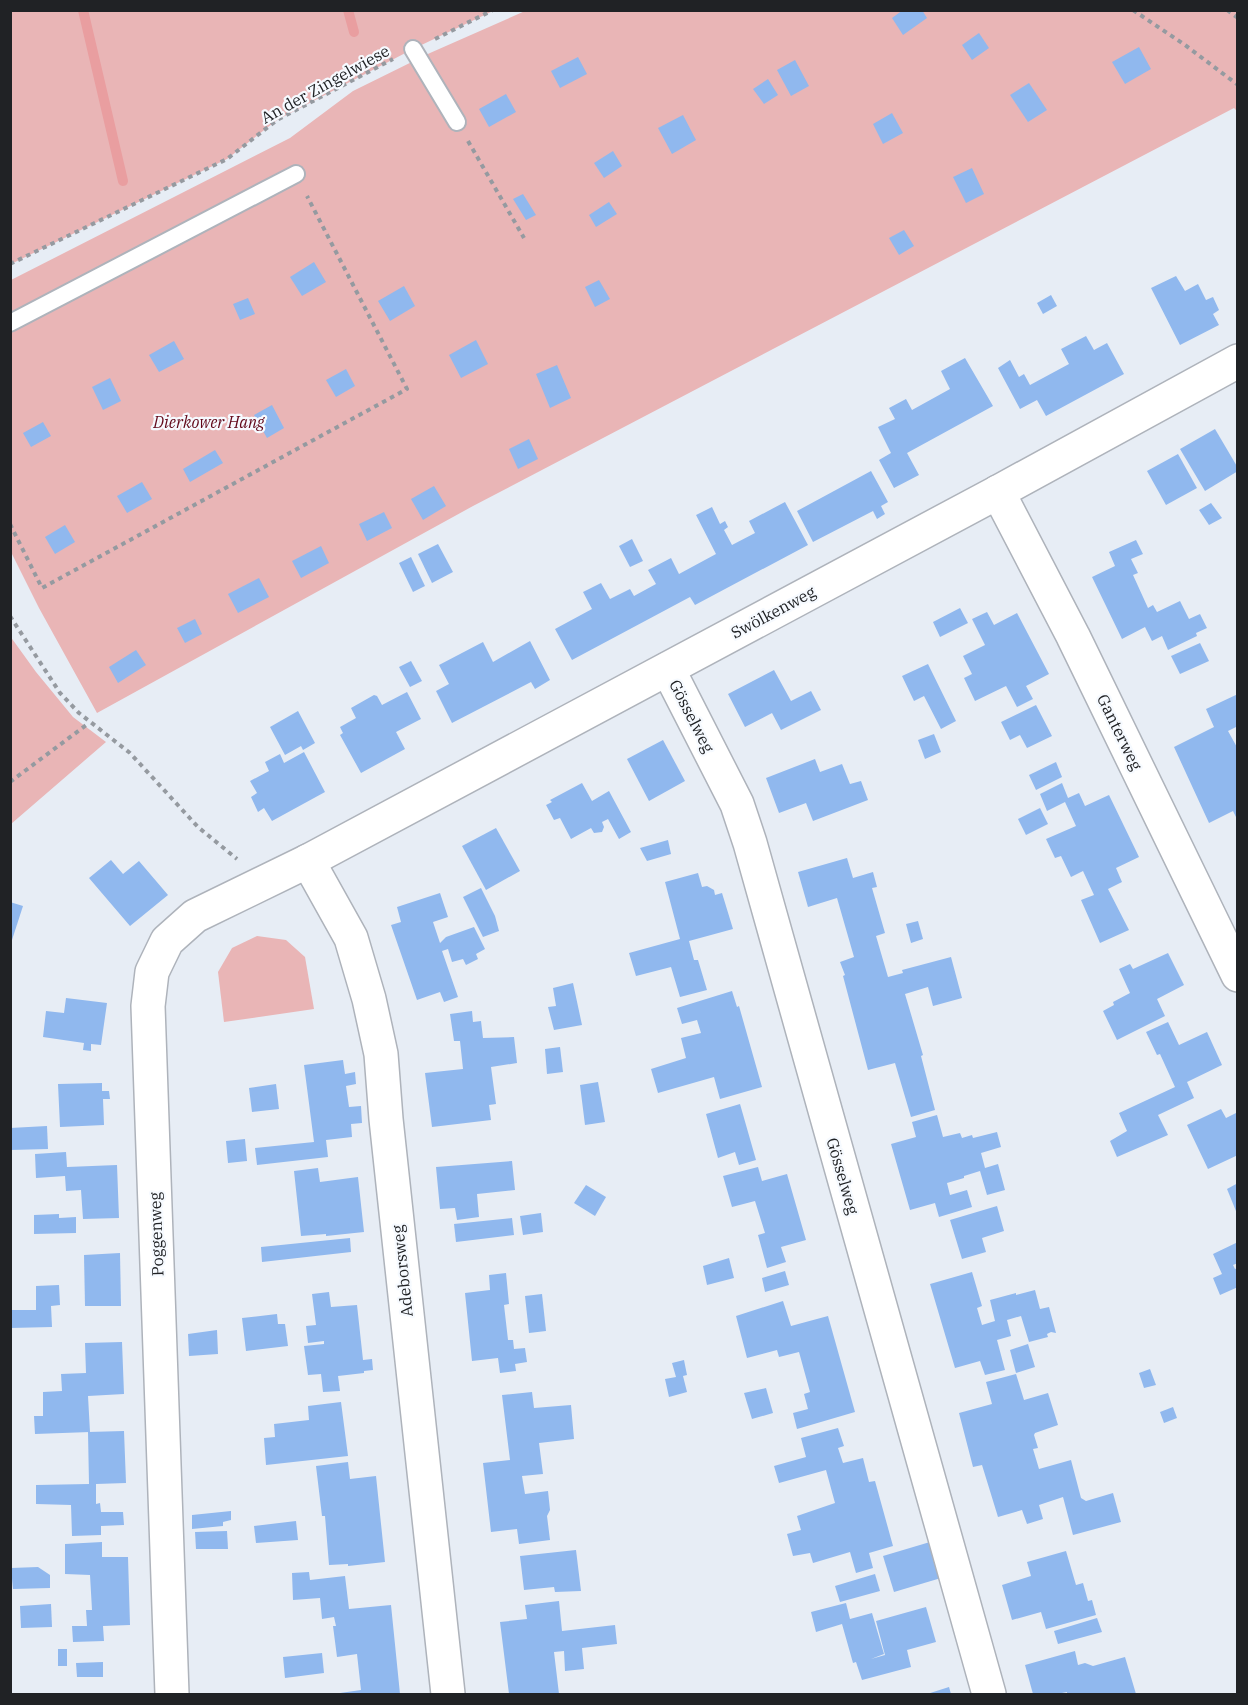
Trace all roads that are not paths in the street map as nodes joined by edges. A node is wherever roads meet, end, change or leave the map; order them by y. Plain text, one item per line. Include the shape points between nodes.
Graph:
1 (413, 49) road end
2 (457, 122) road end
3 (296, 174) road end
4 (10, 323) edge
5 (1238, 361) edge
6 (998, 492) junction
7 (668, 669) junction
8 (308, 861) junction
9 (1238, 975) edge
10 (172, 1695) edge
11 (448, 1695) edge
12 (989, 1695) edge

1 - 2 lane
3 - 4 lane
5 - 6 street, Swölkenweg
6 - 7 street, Swölkenweg
6 - 9 street, Ganterweg via 1073,636
7 - 8 street, Swölkenweg
7 - 12 street, Gösselweg via 743,823
8 - 10 street, Poggenweg via 195,916 167,941 152,972 148,1006
8 - 11 street, Adeborsweg via 351,938 381,1054

